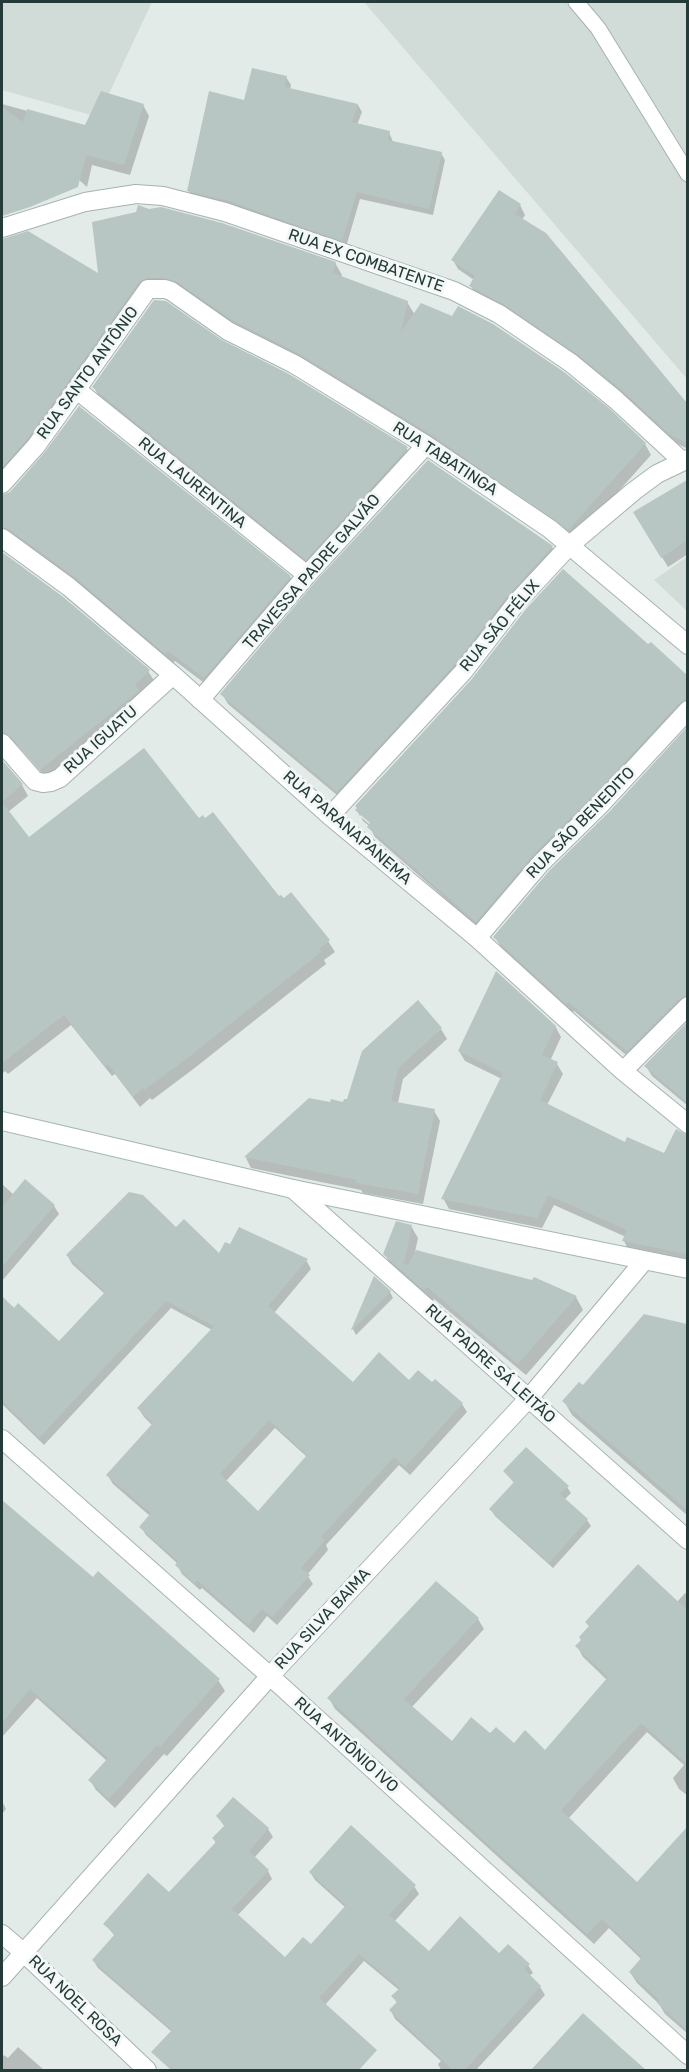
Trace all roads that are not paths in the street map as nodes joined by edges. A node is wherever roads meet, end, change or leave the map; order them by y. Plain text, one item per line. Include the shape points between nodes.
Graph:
1 (576, 2) edge
2 (687, 174) edge
3 (2, 227) edge
4 (184, 300) joint
5 (76, 390) junction
6 (426, 445) junction
7 (684, 460) edge
8 (2, 484) edge
9 (2, 538) edge
10 (570, 545) junction
11 (307, 575) junction
12 (687, 645) edge
13 (173, 675) junction
14 (201, 700) junction
15 (687, 710) edge
16 (2, 743) edge
17 (330, 816) junction
18 (477, 938) junction
19 (687, 1006) edge
20 (623, 1071) junction
21 (2, 1121) edge
22 (687, 1124) edge
23 (293, 1188) junction
24 (644, 1261) junction
25 (687, 1269) edge
26 (529, 1398) junction
27 (2, 1439) edge
28 (687, 1540) edge
29 (270, 1676) junction
30 (2, 1934) edge
31 (23, 1952) junction
32 (2, 1977) edge
33 (687, 2055) edge
34 (147, 2070) edge

1 - 2 lane via 598,28
3 - 7 street, RUA EX COMBATENTE via 85,201 136,194 163,196 225,212 454,291 499,314 571,363
4 - 5 street, RUA SANTO ANTÔNIO via 171,291 148,289
4 - 6 street, RUA TABATINGA via 228,331 294,364
5 - 8 street, RUA SANTO ANTÔNIO via 36,446
5 - 11 street, RUA LAURENTINA
6 - 10 street, RUA TABATINGA
6 - 11 street, TRAVESSA PADRE GALVÃO
7 - 10 street, RUA SÃO FÉLIX via 634,491
9 - 13 street, RUA PARANAPANEMA via 69,587
10 - 12 street, RUA TABATINGA
10 - 17 street, RUA SÃO FÉLIX via 517,602 463,672
11 - 14 street, TRAVESSA PADRE GALVÃO
13 - 14 street, RUA PARANAPANEMA
13 - 16 street, RUA IGUATU via 51,782 35,781
14 - 17 street, RUA PARANAPANEMA
15 - 18 street, RUA SÃO BENEDITO via 541,863
17 - 18 street, RUA PARANAPANEMA
18 - 20 street, RUA PARANAPANEMA
19 - 20 street
20 - 22 street, RUA PARANAPANEMA
21 - 23 street, RUA PADRE SÁ LEITÃO
23 - 24 street, RUA PADRE SÁ LEITÃO
23 - 26 street, RUA PADRE SÁ LEITÃO
24 - 25 street, RUA PADRE SÁ LEITÃO
24 - 26 street, RUA SILVA BAIMA
26 - 28 street, RUA PADRE SÁ LEITÃO
26 - 29 street, RUA SILVA BAIMA
27 - 29 street, RUA ANTÔNIO IVO
29 - 31 street, RUA SILVA BAIMA
29 - 33 street, RUA ANTÔNIO IVO
30 - 31 street, RUA NOEL ROSA
31 - 32 street, RUA SILVA BAIMA
31 - 34 street, RUA NOEL ROSA

